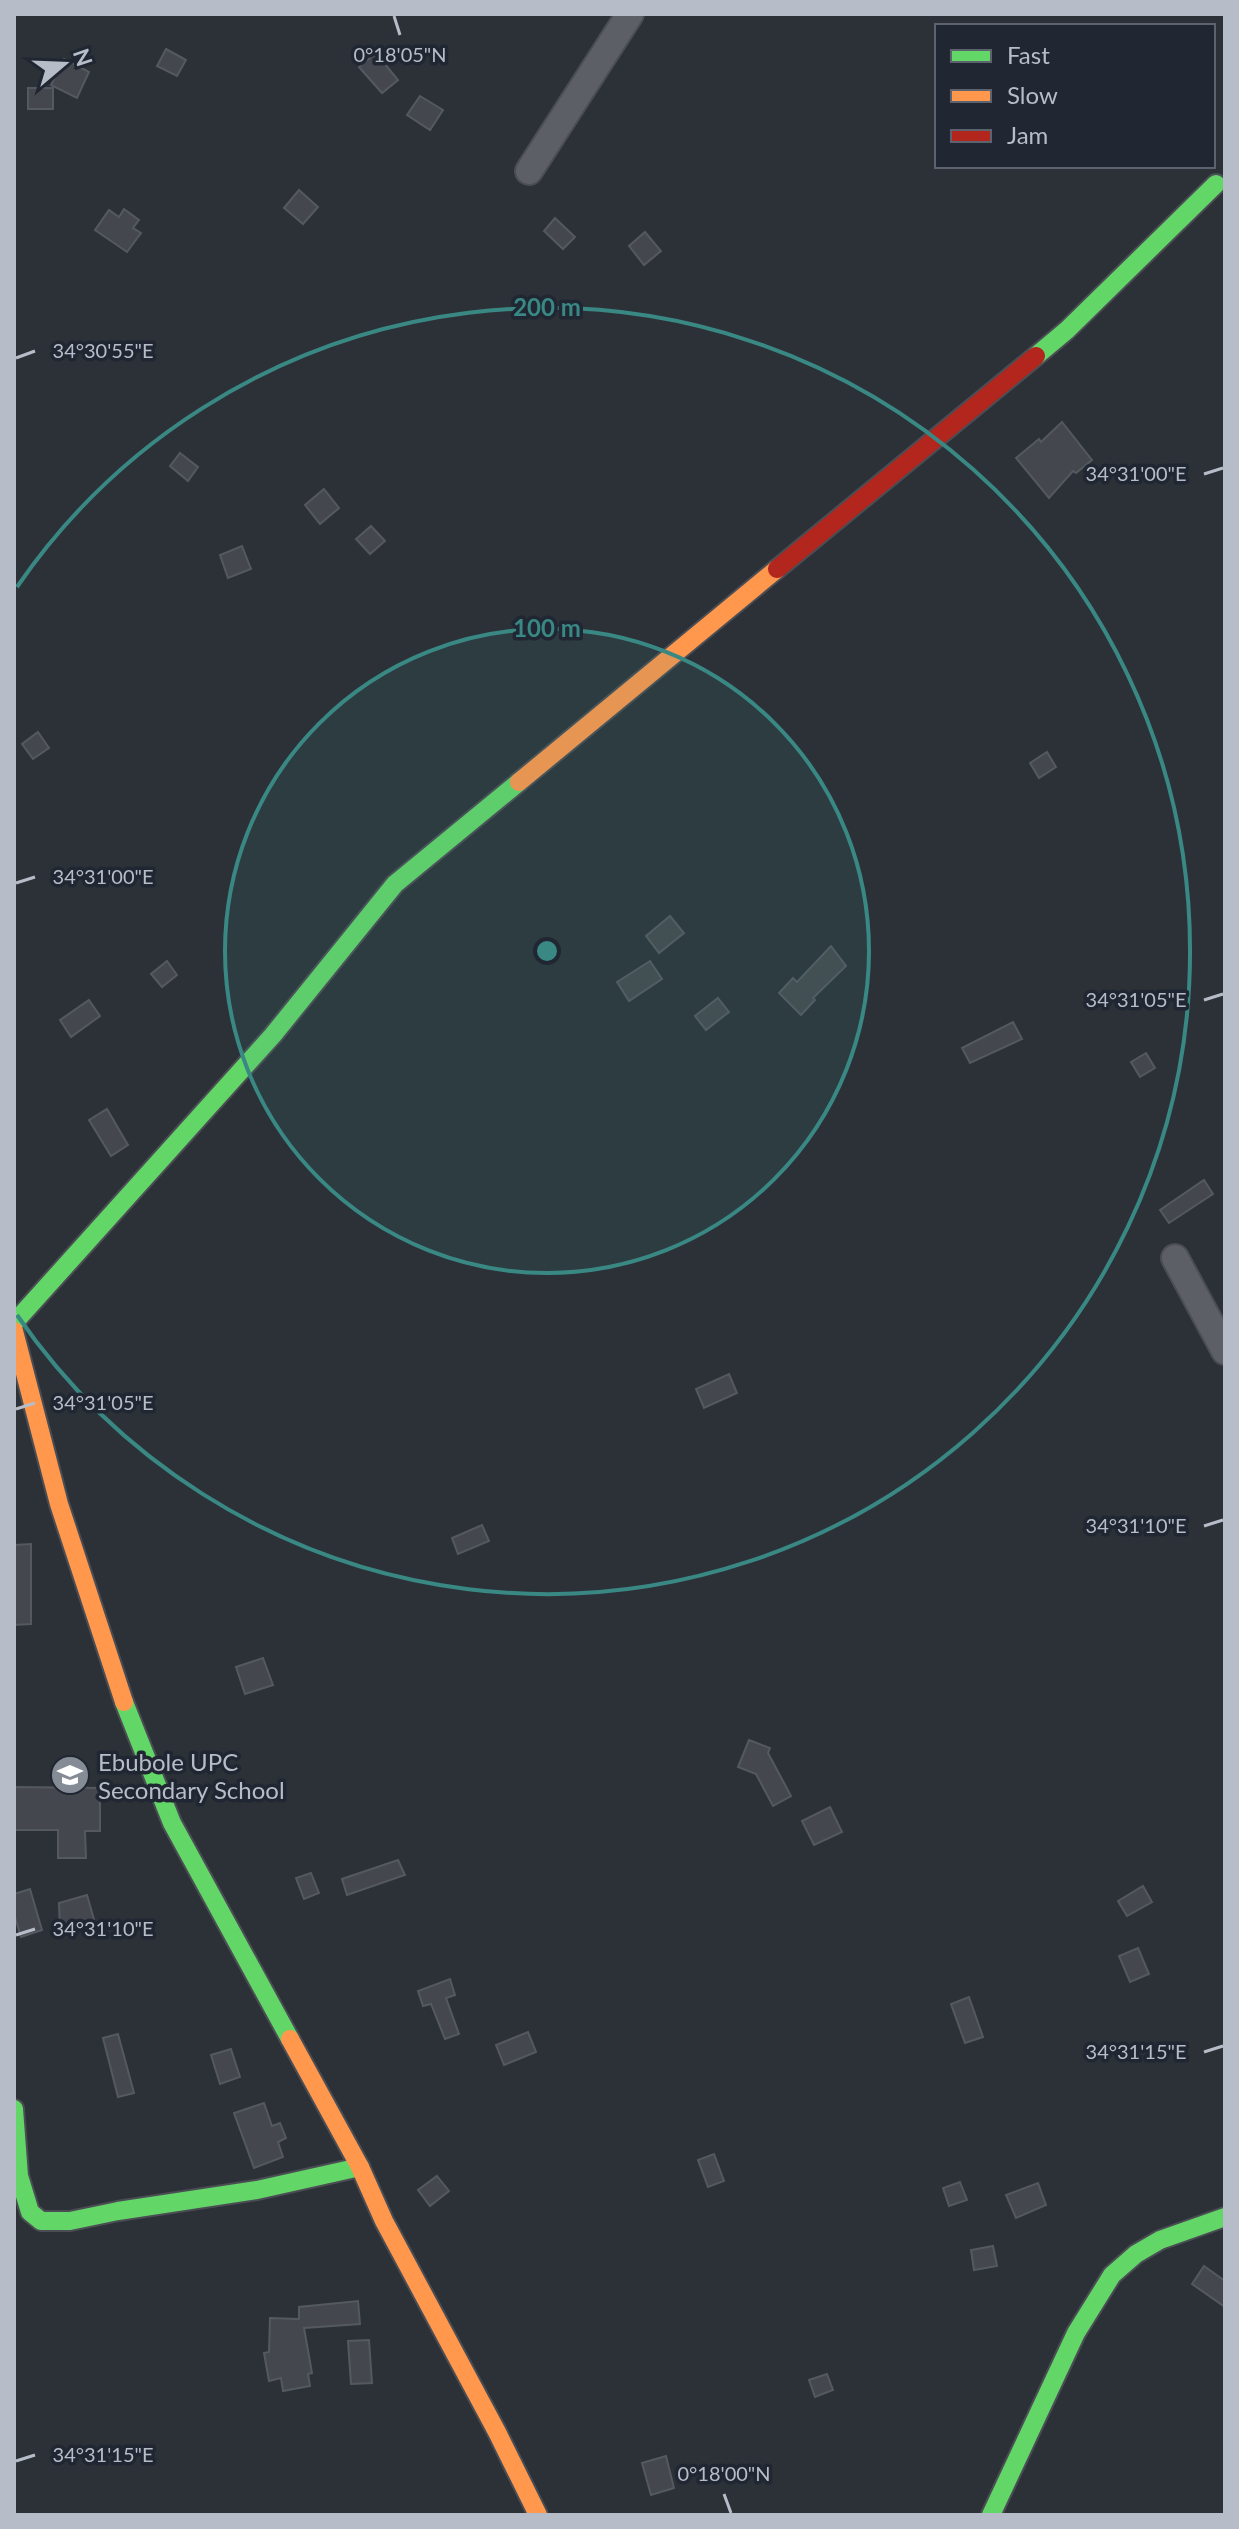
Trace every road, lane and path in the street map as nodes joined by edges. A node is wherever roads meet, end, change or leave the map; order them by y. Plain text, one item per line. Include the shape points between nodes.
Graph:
1 (630, 14) edge
2 (529, 171) dead end
3 (1216, 184) dead end
4 (1175, 1258) dead end
5 (14, 1323) edge
6 (14, 1331) edge
7 (1225, 1351) edge
8 (14, 2109) edge
9 (360, 2167) junction
10 (1225, 2217) edge
11 (538, 2515) edge
12 (991, 2515) edge

1 - 2 street
3 - 5 street via 1067,330 395,884 273,1035
4 - 7 street
6 - 9 street via 86,1591 167,1810
8 - 9 street via 19,2176 30,2212 41,2221 70,2221 257,2190
9 - 11 street
10 - 12 street via 1147,2248 1123,2263 1106,2284

